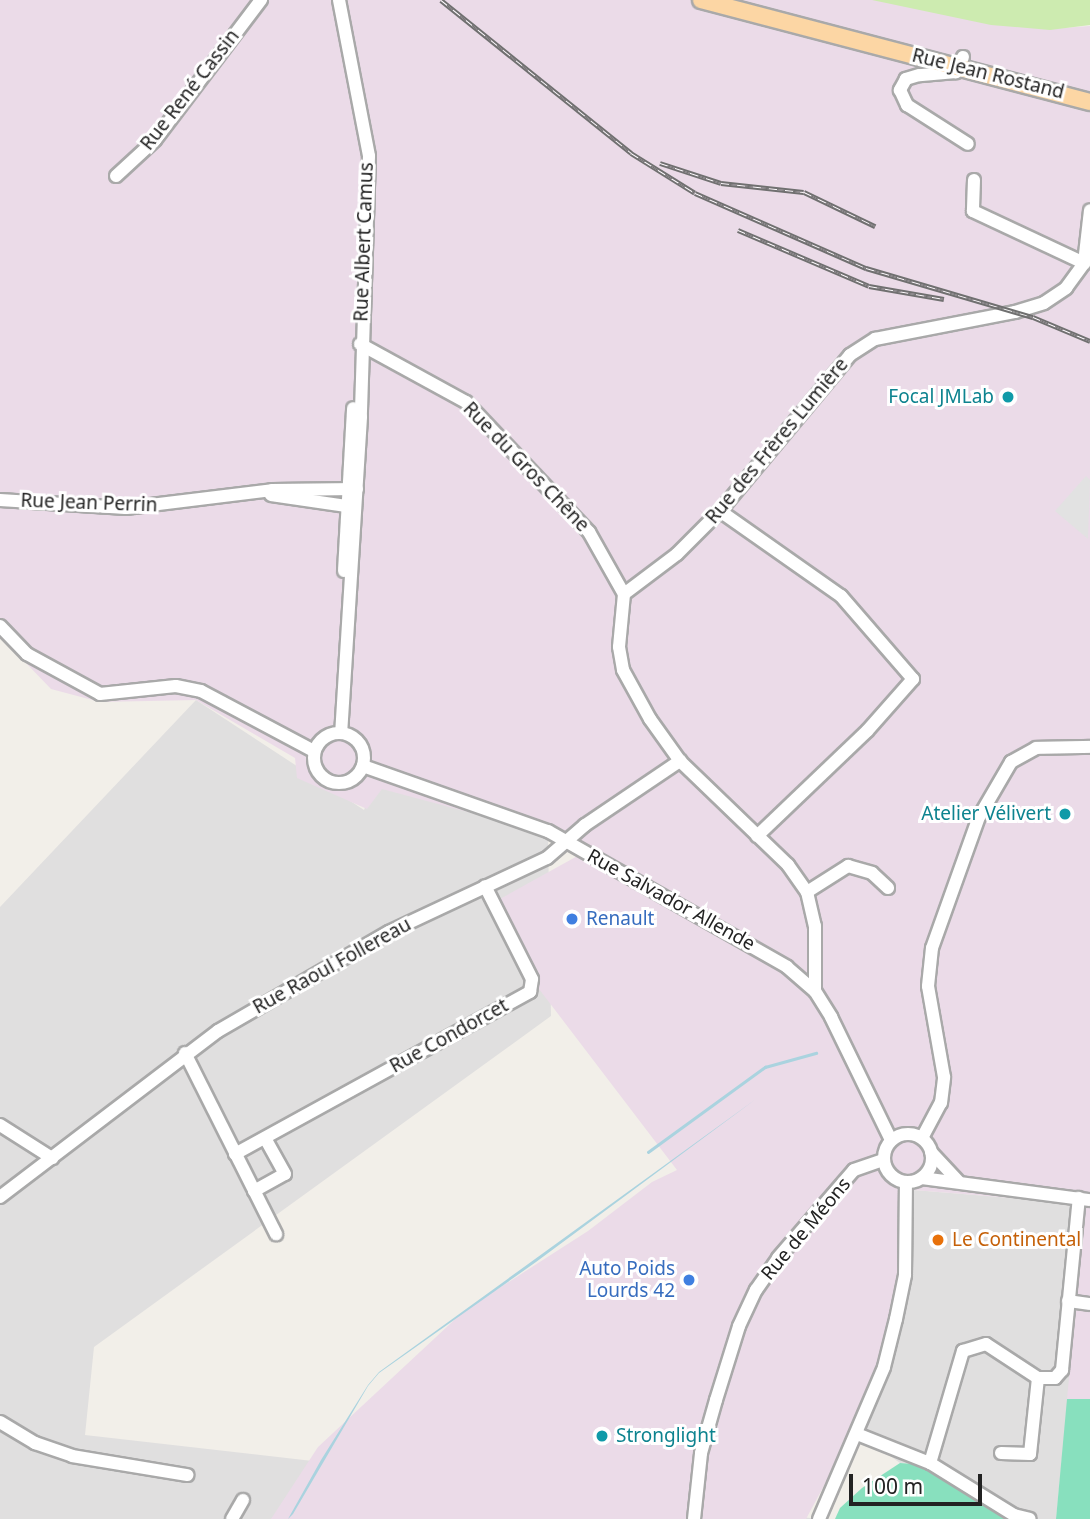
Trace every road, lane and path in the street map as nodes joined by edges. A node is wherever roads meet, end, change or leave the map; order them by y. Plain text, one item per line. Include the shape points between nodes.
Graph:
1 (261, 0) edge
2 (339, 0) edge
3 (701, 0) edge
4 (960, 66) junction
5 (1090, 92) edge
6 (1090, 102) edge
7 (968, 144) dead end
8 (116, 176) dead end
9 (974, 180) dead end
10 (1090, 210) edge
11 (1084, 263) junction
12 (360, 344) junction
13 (352, 488) junction
14 (260, 494) junction
15 (0, 500) edge
16 (351, 507) junction
17 (720, 512) junction
18 (624, 594) junction
19 (0, 626) edge
20 (341, 732) junction
21 (1090, 747) edge
22 (314, 751) junction
23 (680, 761) junction
24 (363, 766) junction
25 (757, 836) junction
26 (568, 842) junction
27 (485, 886) junction
28 (888, 888) dead end
29 (807, 892) junction
30 (815, 991) junction
31 (185, 1053) junction
32 (4, 1128) edge
33 (265, 1138) junction
34 (922, 1138) junction
35 (891, 1140) junction
36 (0, 1142) edge
37 (931, 1152) junction
38 (235, 1154) junction
39 (52, 1157) junction
40 (883, 1160) junction
41 (922, 1178) junction
42 (958, 1181) junction
43 (906, 1182) junction
44 (254, 1191) junction
45 (0, 1197) edge
46 (1085, 1199) edge
47 (276, 1234) dead end
48 (1068, 1301) junction
49 (1090, 1304) edge
50 (1038, 1378) junction
51 (0, 1422) edge
52 (857, 1434) junction
53 (1001, 1453) dead end
54 (930, 1463) junction
55 (187, 1475) dead end
56 (243, 1500) dead end
57 (232, 1519) edge
58 (694, 1519) edge
59 (820, 1519) edge
60 (1030, 1519) edge

1 - 8 street, Rue René Cassin via 155,140
2 - 12 street, Rue Albert Camus via 369,156
3 - 4 main road, Rue Jean Rostand
4 - 5 main road, Rue Jean Rostand
4 - 6 main road, Rue Jean Rostand
4 - 7 street via 906,79 900,90 907,105
9 - 11 street via 973,211
10 - 11 street
11 - 17 street, Rue des Frères Lumière via 1066,288 1044,303 875,338 850,355
12 - 13 street, Rue Albert Camus
12 - 18 street, Rue du Gros Chêne via 466,402 589,532
13 - 14 street, Rue Jean Perrin
13 - 16 street, Rue Albert Camus
14 - 15 street, Rue Jean Perrin via 127,508
14 - 16 street, Rue Jean Perrin
16 - 20 street, Rue Albert Camus
17 - 18 street, Rue des Frères Lumière via 677,554
17 - 25 street via 841,596 913,678 867,731
18 - 23 street via 619,647 623,670
19 - 22 street via 27,654 100,694 176,686 201,691
20 - 22 street via 324,737
20 - 24 street via 360,744
21 - 34 street via 1036,748 1011,762 979,817 932,948 928,986 944,1077 941,1103
22 - 24 street via 315,768 335,783 352,779
23 - 25 street
23 - 26 street, Rue Raoul Follereau via 585,825
24 - 26 street, Rue Salvador Allende
25 - 29 street
26 - 27 street, Rue Raoul Follereau via 547,859
26 - 30 street, Rue Salvador Allende via 748,942
27 - 31 street, Rue Raoul Follereau via 389,932
27 - 33 street, Rue Condorcet via 532,979 530,992
28 - 29 street via 872,873 848,866
29 - 30 street via 814,926
30 - 35 street, Rue Salvador Allende
31 - 38 street
31 - 39 street, Rue Raoul Follereau
32 - 36 street
32 - 39 street
33 - 38 street, Rue Condorcet
33 - 44 street via 285,1174
34 - 35 street via 903,1134
34 - 37 street
35 - 40 street
37 - 41 street via 931,1164
37 - 42 street
38 - 44 street
39 - 45 street, Rue Raoul Follereau
40 - 43 street via 893,1177
40 - 58 street, Rue de Méons via 854,1170 756,1290 739,1326 701,1452
41 - 42 street
41 - 43 street
42 - 46 street
43 - 52 street via 905,1275 896,1319
44 - 47 street
46 - 48 street
48 - 49 street
48 - 50 street via 1062,1370 1055,1378
50 - 53 street via 1030,1454
50 - 54 street via 986,1344 963,1351
51 - 55 street via 34,1443 72,1456
52 - 54 street
52 - 59 street
54 - 60 street via 1014,1515
56 - 57 street

